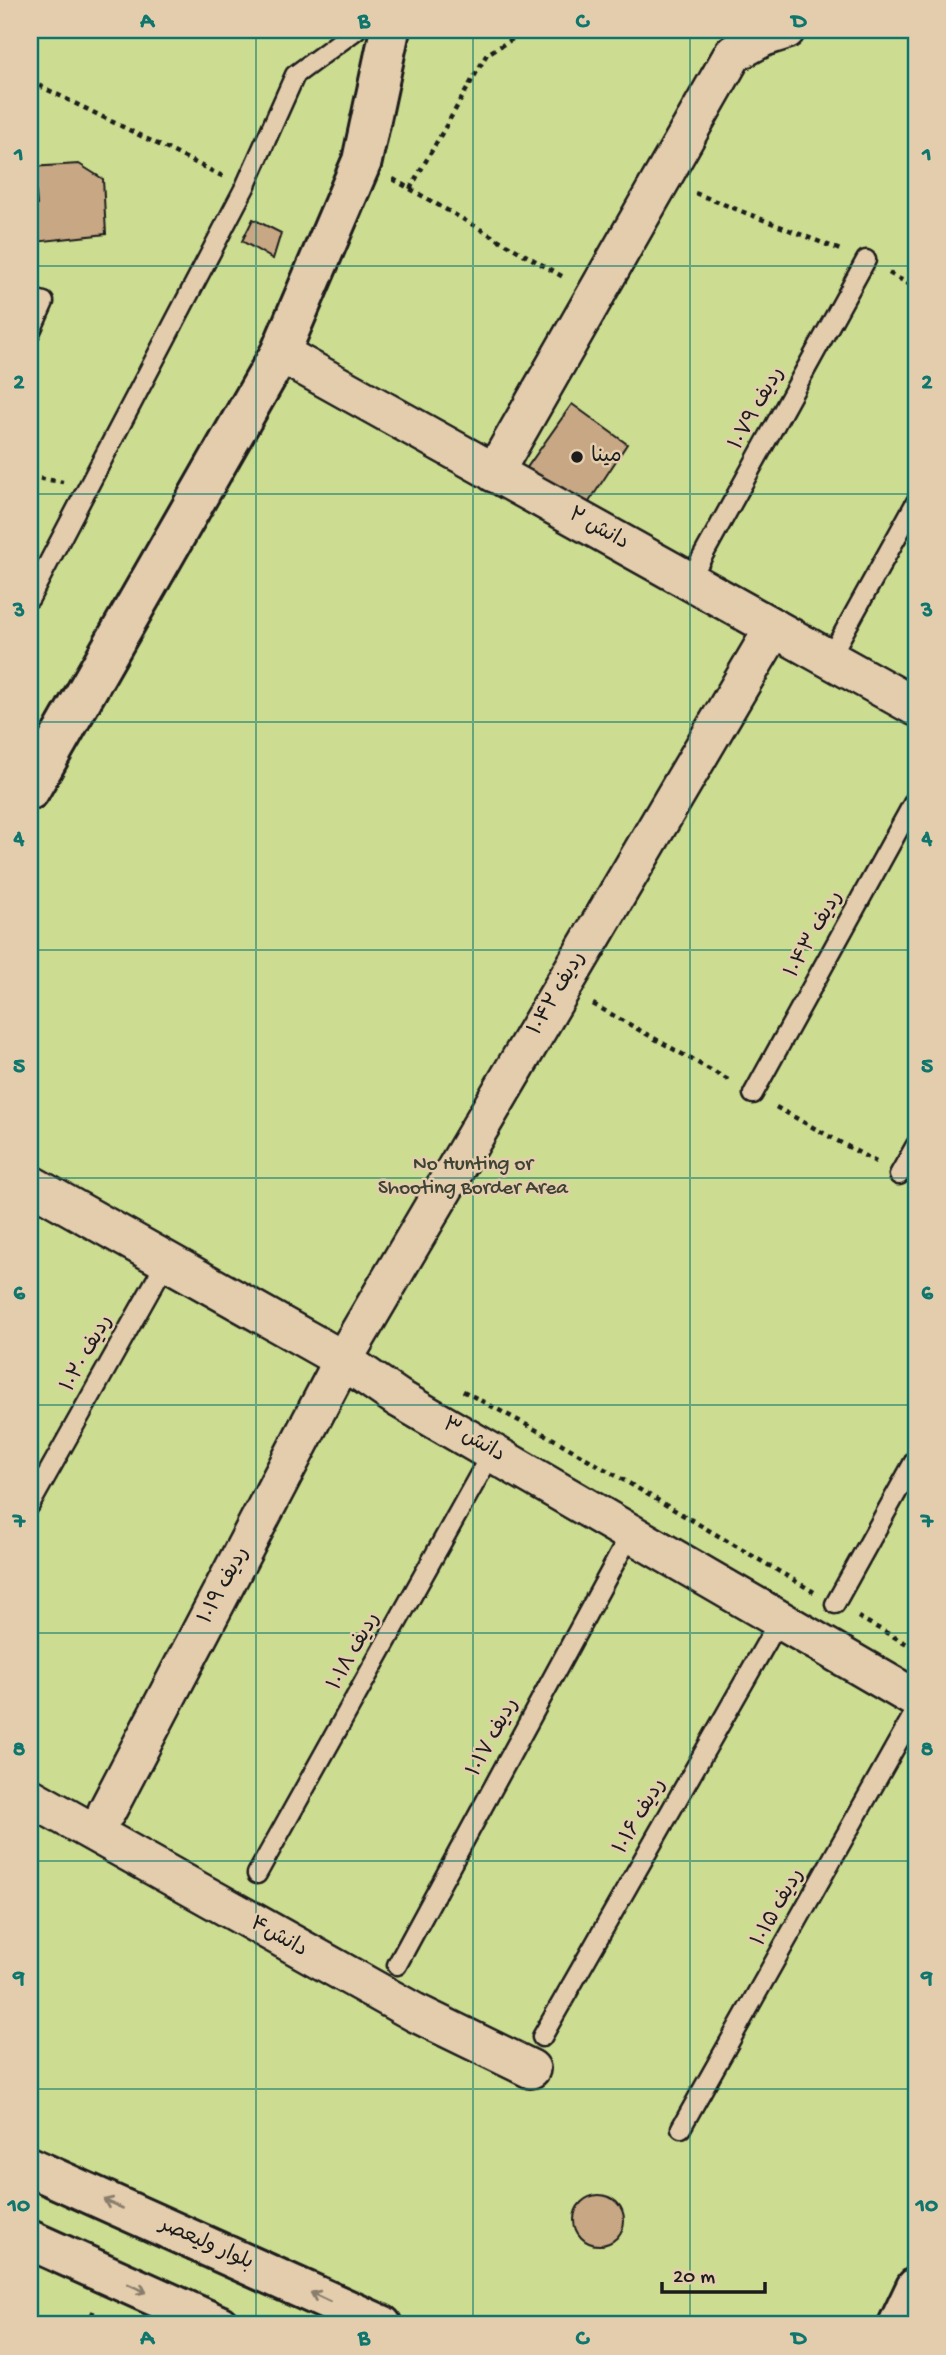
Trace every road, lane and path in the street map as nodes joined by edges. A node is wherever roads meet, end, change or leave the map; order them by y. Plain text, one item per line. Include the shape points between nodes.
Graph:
1 (356, 30) edge
2 (390, 30) edge
3 (528, 30) edge
4 (786, 30) edge
5 (30, 81) edge
6 (362, 161) junction
7 (662, 180) junction
8 (244, 187) junction
9 (410, 189) junction
10 (866, 260) junction
11 (916, 288) edge
12 (595, 295) junction
13 (30, 298) edge
14 (30, 333) edge
15 (280, 354) junction
16 (494, 473) junction
17 (916, 502) edge
18 (689, 581) junction
19 (30, 598) edge
20 (774, 628) junction
21 (830, 659) junction
22 (916, 707) edge
23 (30, 790) edge
24 (916, 798) edge
25 (753, 1094) dead end
26 (916, 1145) edge
27 (899, 1175) dead end
28 (30, 1184) edge
29 (166, 1262) junction
30 (343, 1360) junction
31 (456, 1387) dead end
32 (492, 1452) junction
33 (916, 1458) edge
34 (30, 1506) edge
35 (631, 1533) junction
36 (835, 1604) junction
37 (779, 1619) junction
38 (916, 1649) edge
39 (916, 1699) edge
40 (916, 1710) edge
41 (30, 1797) edge
42 (107, 1811) dead end
43 (257, 1874) dead end
44 (397, 1965) dead end
45 (537, 2053) joint
46 (681, 2128) dead end
47 (30, 2167) edge
48 (30, 2241) edge
49 (916, 2287) edge
50 (96, 2307) dead end
51 (88, 2325) edge
52 (219, 2325) edge
53 (382, 2325) edge
54 (898, 2325) edge

1 - 8 lane via 295,75
2 - 6 street
3 - 9 path via 487,54
4 - 7 street via 733,54
5 - 8 path
6 - 9 path
6 - 15 street
7 - 10 path
7 - 12 street
8 - 19 lane
9 - 12 path
10 - 11 path
10 - 18 lane, ردیف ۱۰۷۹
12 - 16 street
13 - 14 lane via 44,302
15 - 16 street, دانش ۲
15 - 23 street
16 - 18 street, دانش ۲
17 - 21 lane
18 - 20 street, دانش ۲
20 - 21 street, دانش ۲
20 - 30 street, ردیف ۱۰۴۲
21 - 22 street, دانش ۲
24 - 25 lane, ردیف ۱۰۴۳
26 - 27 lane
28 - 29 street, دانش ۳
29 - 30 street, دانش ۳
29 - 34 lane, ردیف ۱۰۲۰
30 - 32 street, دانش ۳
30 - 42 street, ردیف ۱۰۱۹
31 - 36 path
32 - 35 street, دانش ۳
32 - 43 lane, ردیف ۱۰۱۸
33 - 36 lane
35 - 37 street, دانش ۳
35 - 44 lane, ردیف ۱۰۱۷
36 - 38 path
37 - 39 street, دانش ۳
37 - 45 lane, ردیف ۱۰۱۶
40 - 46 lane, ردیف ۱۰۱۵
41 - 45 street, دانش۴ via 402,2006
53 -> 47 street, بلوار ولیعصر
48 -> 52 street
49 - 54 street
50 - 51 path

